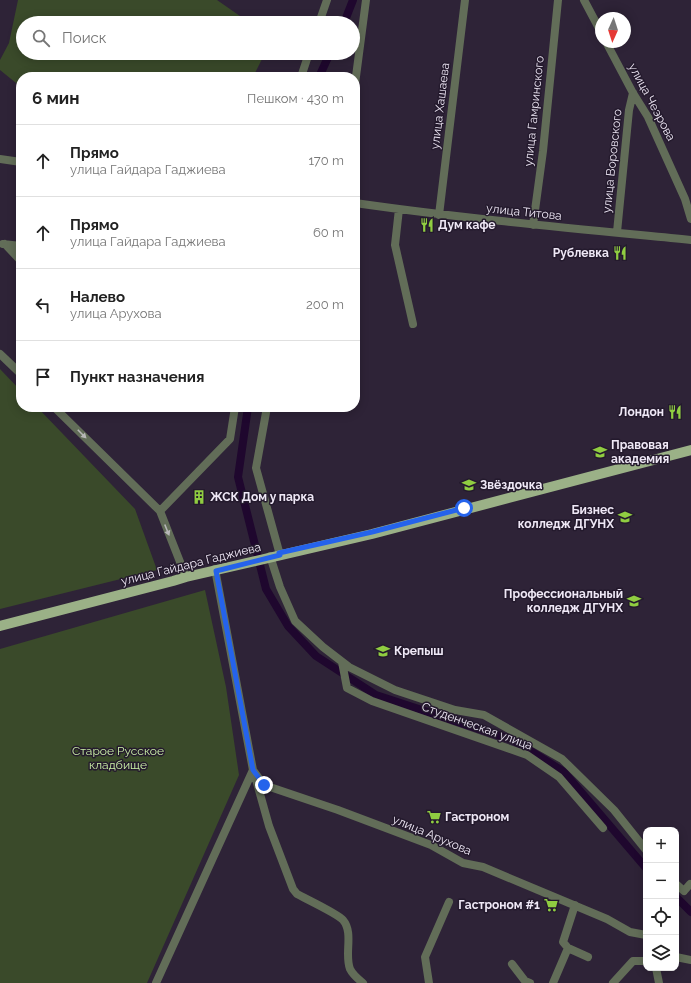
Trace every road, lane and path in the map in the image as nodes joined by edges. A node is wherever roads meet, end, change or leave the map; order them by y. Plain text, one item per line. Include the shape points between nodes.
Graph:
1 (327, 0) edge
2 (366, 0) edge
3 (465, 0) edge
4 (558, 0) edge
5 (584, 0) edge
6 (321, 16) edge
7 (595, 21) edge
8 (360, 46) edge
9 (609, 48) edge
10 (307, 60) edge
11 (358, 60) edge
12 (303, 72) edge
13 (357, 72) edge
14 (633, 93) junction
15 (0, 159) edge
16 (16, 161) edge
17 (360, 204) edge
18 (399, 209) junction
19 (439, 215) junction
20 (691, 219) edge
21 (533, 225) junction
22 (617, 232) junction
23 (691, 240) edge
24 (2, 244) edge
25 (16, 245) edge
26 (16, 257) edge
27 (413, 324) dead end
28 (0, 354) edge
29 (16, 369) edge
30 (59, 412) edge
31 (234, 412) edge
32 (266, 412) edge
33 (691, 449) edge
34 (160, 511) junction
35 (275, 555) junction
36 (216, 570) junction
37 (185, 576) junction
38 (0, 625) edge
39 (342, 662) junction
40 (253, 770) junction
41 (603, 828) dead end
42 (643, 846) edge
43 (690, 884) dead end
44 (679, 887) edge
45 (449, 902) dead end
46 (575, 905) junction
47 (643, 935) edge
48 (568, 948) junction
49 (588, 957) dead end
50 (679, 958) edge
51 (691, 960) edge
52 (643, 961) edge
53 (512, 964) dead end
54 (657, 971) edge
55 (156, 983) edge
56 (363, 983) edge
57 (430, 983) edge
58 (530, 983) edge
59 (553, 983) edge
60 (613, 983) edge
61 (659, 983) edge

1 - 6 street
2 - 8 street
3 - 19 street, улица Хашаева
4 - 21 street, улица Гамринского
5 - 7 street
9 - 14 street, улица Чеэрова
10 - 12 street
11 - 13 street
14 - 20 street, улица Чеэрова via 648,117 685,199
14 - 22 street, улица Воровского via 629,110
15 - 16 street
17 - 18 street, улица Титова
18 - 19 street, улица Титова
18 - 27 street via 395,245
19 - 21 street, улица Титова
21 - 22 street, улица Титова
22 - 23 street, улица Титова
24 - 25 street
24 - 26 street
28 - 29 street
30 -> 34 street
31 - 34 street via 230,439
32 - 35 street via 256,468
33 - 35 main road, улица Гайдара Гаджиева
34 -> 37 street
35 - 36 main road, улица Гайдара Гаджиева
35 - 39 street via 280,587 295,621
36 - 37 main road, улица Гайдара Гаджиева
36 - 40 street, улица Арухова
37 - 38 main road, улица Гайдара Гаджиева
39 - 41 street, Студенческая улица via 347,688 372,702 527,755 559,777
39 - 42 street via 395,690 455,710 484,715 562,759 614,810
40 - 46 street, улица Арухова via 264,785 431,845 463,863 483,867
40 - 55 street
40 - 56 street, улица Арухова via 269,826 293,889 297,894 342,919 348,926 349,964
43 - 44 street via 684,891
45 - 57 street via 425,957
46 - 47 street, улица Арухова via 630,932
46 - 48 street via 563,942
48 - 49 street
48 - 59 street
50 - 51 street
52 - 60 street via 633,961
53 - 58 street via 525,981
54 - 61 street

